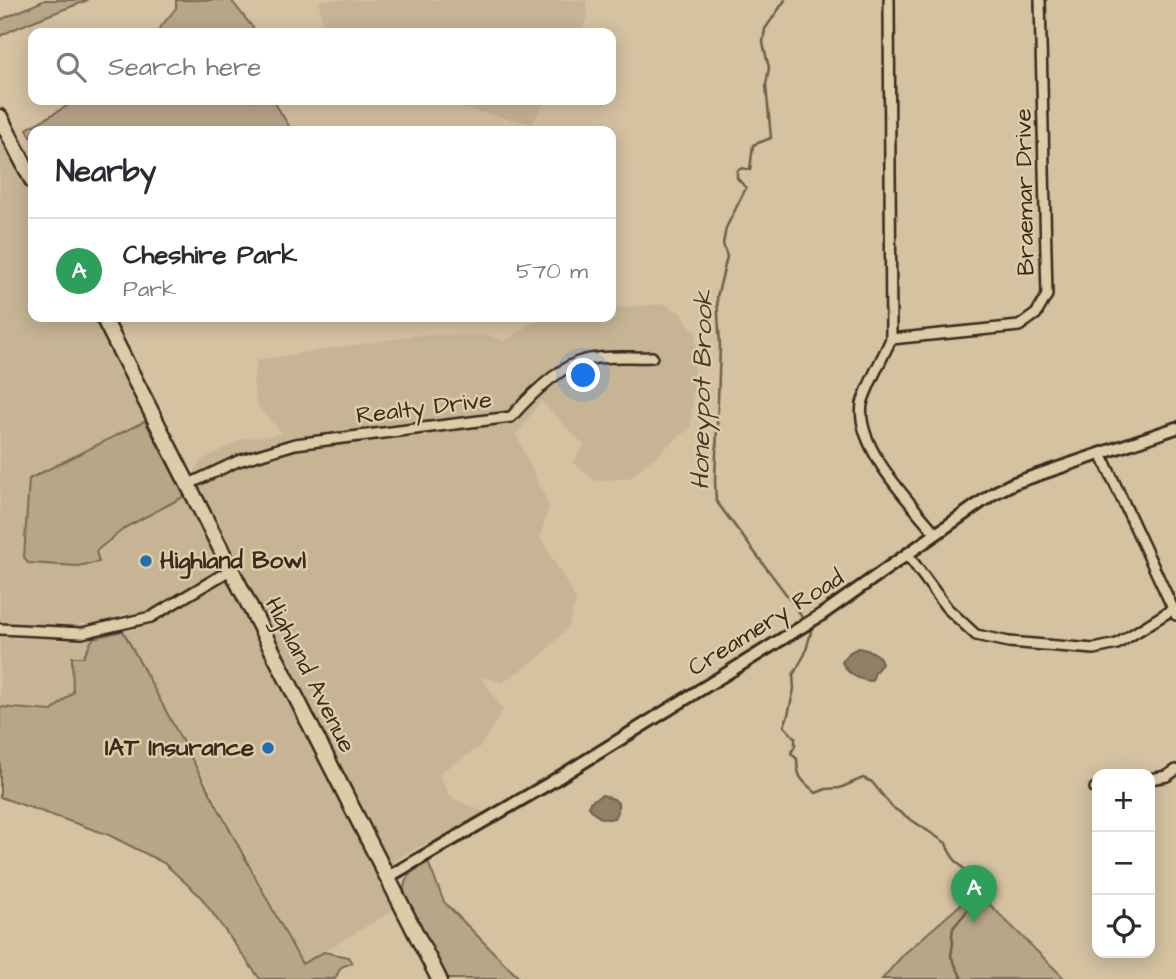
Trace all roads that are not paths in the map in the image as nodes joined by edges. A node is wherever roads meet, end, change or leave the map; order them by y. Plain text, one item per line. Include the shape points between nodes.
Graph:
1 (889, 0) edge
2 (1041, 0) edge
3 (2, 127) edge
4 (28, 173) edge
5 (106, 322) edge
6 (891, 339) junction
7 (652, 357) dead end
8 (1176, 428) edge
9 (1101, 454) junction
10 (189, 484) junction
11 (936, 534) junction
12 (907, 554) junction
13 (232, 569) junction
14 (1175, 612) edge
15 (0, 629) edge
16 (1176, 771) edge
17 (1155, 778) edge
18 (387, 877) junction
19 (439, 979) edge

1 - 6 street
2 - 6 street, Braemar Drive via 1047,295 1036,314 1019,326
3 - 4 highway
5 - 10 highway, Highland Avenue
6 - 11 street via 862,404 863,429 871,452
7 - 10 street, Realty Drive via 586,360 573,365 536,389 511,416 295,444 238,461
8 - 9 street, Creamery Road
9 - 11 street, Creamery Road via 1014,483
9 - 14 street
10 - 13 highway, Highland Avenue
11 - 12 street, Creamery Road
12 - 14 street via 947,608 976,635 998,640 1094,649 1117,644
12 - 18 street, Creamery Road via 800,628
13 - 15 street via 151,617 82,633
13 - 18 highway, Highland Avenue
16 - 17 street
18 - 19 highway, Highland Avenue

